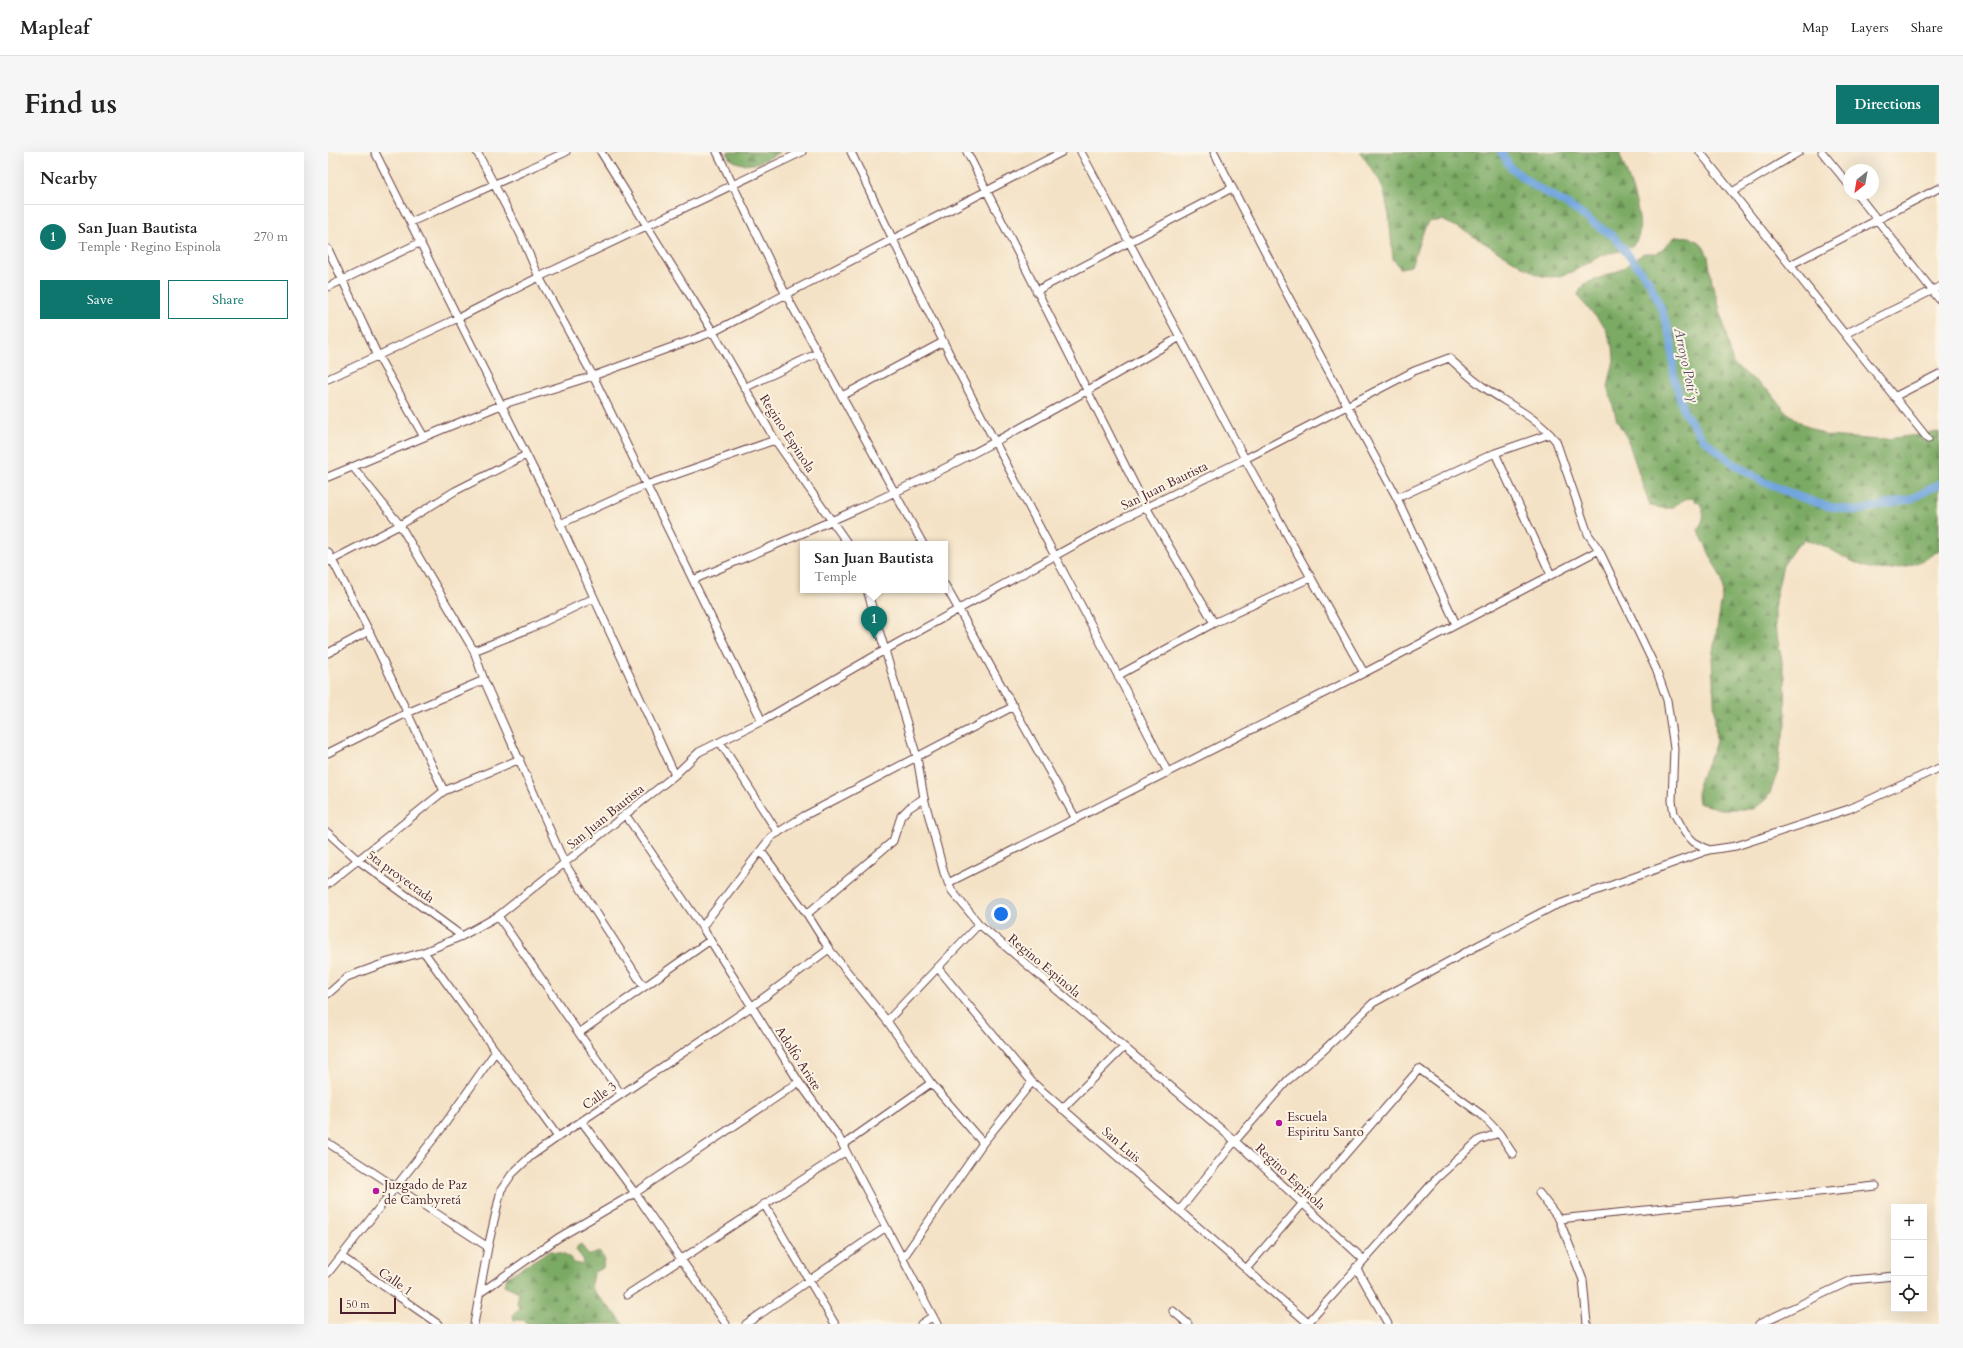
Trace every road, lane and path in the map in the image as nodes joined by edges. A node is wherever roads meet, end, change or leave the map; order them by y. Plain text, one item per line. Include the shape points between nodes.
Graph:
1 (376, 152) edge
2 (477, 152) edge
3 (566, 152) edge
4 (602, 152) edge
5 (717, 152) edge
6 (802, 152) edge
7 (851, 152) edge
8 (967, 152) edge
9 (1062, 152) edge
10 (1082, 152) edge
11 (1214, 152) edge
12 (1700, 152) edge
13 (1799, 152) edge
14 (1822, 152) edge
15 (1843, 178) edge
16 (494, 185) junction
17 (732, 185) junction
18 (1232, 188) junction
19 (1939, 188) edge
20 (985, 192) junction
21 (1732, 192) junction
22 (1862, 200) edge
23 (1878, 220) junction
24 (411, 222) junction
25 (647, 225) junction
26 (893, 240) junction
27 (421, 242) junction
28 (1130, 242) junction
29 (328, 249) edge
30 (1790, 265) junction
31 (538, 277) junction
32 (342, 280) junction
33 (328, 287) edge
34 (1936, 288) edge
35 (1036, 291) junction
36 (786, 295) junction
37 (1939, 298) edge
38 (458, 318) junction
39 (712, 332) junction
40 (1844, 334) junction
41 (1180, 337) junction
42 (943, 342) junction
43 (818, 352) junction
44 (378, 356) junction
45 (1939, 374) edge
46 (593, 376) junction
47 (328, 378) edge
48 (744, 388) junction
49 (1088, 391) junction
50 (842, 396) junction
51 (1894, 397) junction
52 (502, 405) junction
53 (1348, 406) junction
54 (1550, 434) junction
55 (424, 437) junction
56 (1928, 439) dead end
57 (774, 440) junction
58 (995, 440) junction
59 (1495, 453) junction
60 (526, 455) junction
61 (1245, 459) junction
62 (353, 466) junction
63 (328, 477) edge
64 (646, 485) junction
65 (895, 491) junction
66 (1397, 498) junction
67 (1146, 507) junction
68 (832, 520) junction
69 (560, 524) junction
70 (400, 525) junction
71 (846, 541) edge
72 (921, 541) edge
73 (1600, 550) junction
74 (328, 552) edge
75 (1054, 556) junction
76 (330, 561) edge
77 (1551, 575) junction
78 (1310, 578) junction
79 (693, 580) junction
80 (948, 591) edge
81 (868, 593) edge
82 (594, 598) junction
83 (958, 609) junction
84 (1214, 623) junction
85 (1456, 624) junction
86 (369, 631) junction
87 (885, 650) junction
88 (474, 651) junction
89 (328, 653) edge
90 (1364, 673) junction
91 (1119, 675) junction
92 (484, 680) junction
93 (1014, 706) junction
94 (407, 713) junction
95 (762, 721) junction
96 (720, 742) junction
97 (328, 753) edge
98 (917, 757) junction
99 (520, 759) junction
100 (1939, 768) edge
101 (1168, 773) junction
102 (675, 775) junction
103 (444, 791) junction
104 (924, 798) junction
105 (625, 814) junction
106 (1076, 819) junction
107 (328, 833) edge
108 (778, 833) junction
109 (1709, 850) junction
110 (760, 852) junction
111 (359, 860) junction
112 (565, 864) junction
113 (948, 883) junction
114 (328, 884) edge
115 (807, 914) junction
116 (498, 916) junction
117 (979, 924) junction
118 (702, 927) junction
119 (462, 936) junction
120 (709, 941) junction
121 (829, 949) junction
122 (424, 952) junction
123 (937, 967) junction
124 (644, 987) junction
125 (328, 994) edge
126 (751, 1007) junction
127 (887, 1021) junction
128 (579, 1033) junction
129 (1124, 1047) junction
130 (496, 1051) junction
131 (799, 1082) junction
132 (1032, 1082) junction
133 (931, 1083) junction
134 (621, 1094) junction
135 (1062, 1109) junction
136 (582, 1122) junction
137 (1499, 1134) junction
138 (558, 1137) junction
139 (1235, 1141) junction
140 (328, 1143) edge
141 (983, 1143) junction
142 (845, 1148) junction
143 (1513, 1154) dead end
144 (1876, 1186) dead end
145 (397, 1188) junction
146 (635, 1193) junction
147 (1539, 1193) dead end
148 (764, 1204) junction
149 (1303, 1204) junction
150 (1180, 1210) junction
151 (1559, 1219) junction
152 (886, 1227) junction
153 (488, 1247) junction
154 (342, 1257) junction
155 (903, 1258) junction
156 (1363, 1259) junction
157 (682, 1260) junction
158 (1356, 1267) junction
159 (1246, 1269) junction
160 (328, 1273) edge
161 (1891, 1276) edge
162 (809, 1282) junction
163 (480, 1293) junction
164 (627, 1295) dead end
165 (1173, 1311) dead end
166 (933, 1316) junction
167 (1307, 1323) edge
168 (438, 1324) edge
169 (474, 1324) edge
170 (726, 1324) edge
171 (746, 1324) edge
172 (834, 1324) edge
173 (921, 1324) edge
174 (937, 1324) edge
175 (1188, 1324) edge
176 (1388, 1324) edge
177 (1587, 1324) edge
178 (1759, 1324) edge

1 - 24 street
2 - 16 street
3 - 16 street
4 - 25 street, Regino Espinola
5 - 17 street
6 - 17 street
7 - 26 street
8 - 20 street
9 - 20 street
10 - 28 street
11 - 18 street
12 - 21 street
13 - 21 street
14 - 15 street
16 - 24 street
16 - 31 street via 520,232
17 - 25 street
17 - 36 street
18 - 28 street
18 - 53 street
19 - 23 street
20 - 26 street
20 - 35 street
21 - 30 street
22 - 23 street
23 - 30 street
23 - 34 street
24 - 27 street
25 - 31 street
25 - 39 street, Regino Espinola
26 - 36 street
26 - 42 street
27 - 32 street
27 - 38 street
28 - 35 street
28 - 41 street
29 - 32 street
30 - 40 street
31 - 38 street
31 - 46 street
32 - 33 street
32 - 44 street
34 - 37 street
34 - 40 street
35 - 49 street
36 - 39 street
36 - 43 street
38 - 44 street
38 - 52 street
39 - 46 street
39 - 48 street, Regino Espinola
40 - 51 street
41 - 49 street
41 - 61 street
42 - 50 street
42 - 58 street
43 - 48 street
43 - 50 street
44 - 47 street
44 - 55 street
45 - 51 street
46 - 52 street
46 - 64 street
48 - 57 street, Regino Espinola
49 - 58 street
49 - 67 street
50 - 65 street
51 - 56 street
52 - 55 street
52 - 60 street
53 - 54 street, San Juan Bautista via 1414,371 1448,358 1480,385 1532,418
53 - 61 street, San Juan Bautista
53 - 66 street
54 - 59 street
54 - 73 street via 1556,441 1588,534
55 - 62 street
57 - 64 street
57 - 68 street, Regino Espinola
58 - 65 street
58 - 75 street
59 - 66 street
59 - 77 street
60 - 69 street
60 - 70 street via 454,491
61 - 67 street, San Juan Bautista
61 - 78 street
62 - 63 street
62 - 70 street
64 - 69 street
64 - 79 street
65 - 68 street
65 - 72 street
66 - 85 street
67 - 75 street, San Juan Bautista
67 - 84 street
68 - 71 street, Regino Espinola
68 - 79 street
69 - 82 street
70 - 76 street
70 - 88 street
73 - 77 street
73 - 109 street via 1656,669 1667,700 1674,748 1674,813 1685,833 1694,842
74 - 76 street
75 - 83 street, San Juan Bautista
75 - 91 street
76 - 86 street
77 - 85 street
78 - 84 street
78 - 90 street
79 - 95 street
80 - 83 street
81 - 87 street, Regino Espinola
82 - 88 street
82 - 102 street
83 - 87 street, San Juan Bautista
83 - 93 street
84 - 91 street
85 - 90 street
86 - 89 street
86 - 94 street
87 - 95 street, San Juan Bautista
87 - 98 street, Regino Espinola
88 - 92 street
90 - 101 street
91 - 101 street
92 - 94 street
92 - 99 street
93 - 98 street
93 - 106 street
94 - 97 street
94 - 103 street
95 - 96 street, San Juan Bautista
96 - 102 street, San Juan Bautista via 699,752
96 - 108 street
98 - 104 street, Regino Espinola
98 - 108 street via 804,816
99 - 103 street
99 - 112 street
100 - 109 street via 1849,809 1736,846
101 - 106 street
102 - 105 street, San Juan Bautista
103 - 111 street
104 - 113 street, Regino Espinola
104 - 115 street via 901,816 893,841
105 - 112 street, San Juan Bautista
105 - 118 street, Adolfo Ariste
106 - 113 street
107 - 111 street, 5ta proyectada
108 - 110 street
109 - 139 street via 1554,906 1373,1003 1323,1051 1288,1080
110 - 115 street
110 - 118 street
111 - 114 street
111 - 119 street, 5ta proyectada
112 - 116 street, San Juan Bautista
112 - 124 street
113 - 117 street, Regino Espinola via 962,906
115 - 121 street
116 - 119 street, San Juan Bautista
116 - 128 street
117 - 123 street
117 - 129 street, Regino Espinola
118 - 120 street, Adolfo Ariste
119 - 122 street, San Juan Bautista
120 - 124 street
120 - 126 street, Adolfo Ariste
121 - 126 street, Calle 3
121 - 127 street
122 - 125 street, San Juan Bautista via 347,977
122 - 130 street
123 - 127 street
123 - 132 street, San Luis
124 - 128 street
126 - 131 street, Adolfo Ariste
126 - 134 street, Calle 3
127 - 133 street
128 - 134 street
129 - 135 street
129 - 139 street, Regino Espinola
130 - 138 street
130 - 145 street
131 - 142 street, Adolfo Ariste
131 - 146 street
132 - 135 street, San Luis
132 - 141 street
133 - 141 street
133 - 142 street
134 - 136 street, Calle 3
135 - 150 street, San Luis
136 - 138 street, Calle 3
136 - 146 street
137 - 143 street
137 - 149 street via 1482,1115 1419,1069
137 - 156 street via 1479,1140 1437,1178
138 - 153 street, Calle 3 via 531,1156 512,1174 501,1190
139 - 149 street, Regino Espinola
139 - 150 street
140 - 145 street
141 - 155 street
142 - 148 street
142 - 152 street, Adolfo Ariste
144 - 151 street
145 - 153 street
145 - 154 street
146 - 157 street
146 - 163 street via 558,1238
147 - 151 street
148 - 157 street
148 - 162 street
149 - 156 street, Regino Espinola
149 - 159 street
150 - 159 street, San Luis
151 - 177 street via 1583,1280
152 - 155 street, Adolfo Ariste
152 - 162 street
153 - 163 street, Calle 3
154 - 160 street
154 - 168 street, Calle 1
155 - 166 street, Adolfo Ariste
156 - 158 street
157 - 164 street
157 - 170 street
158 - 167 street
158 - 176 street
159 - 167 street, San Luis
161 - 178 street via 1852,1280
162 - 171 street
162 - 172 street
163 - 169 street, Calle 3
165 - 175 street
166 - 173 street
166 - 174 street, Adolfo Ariste

